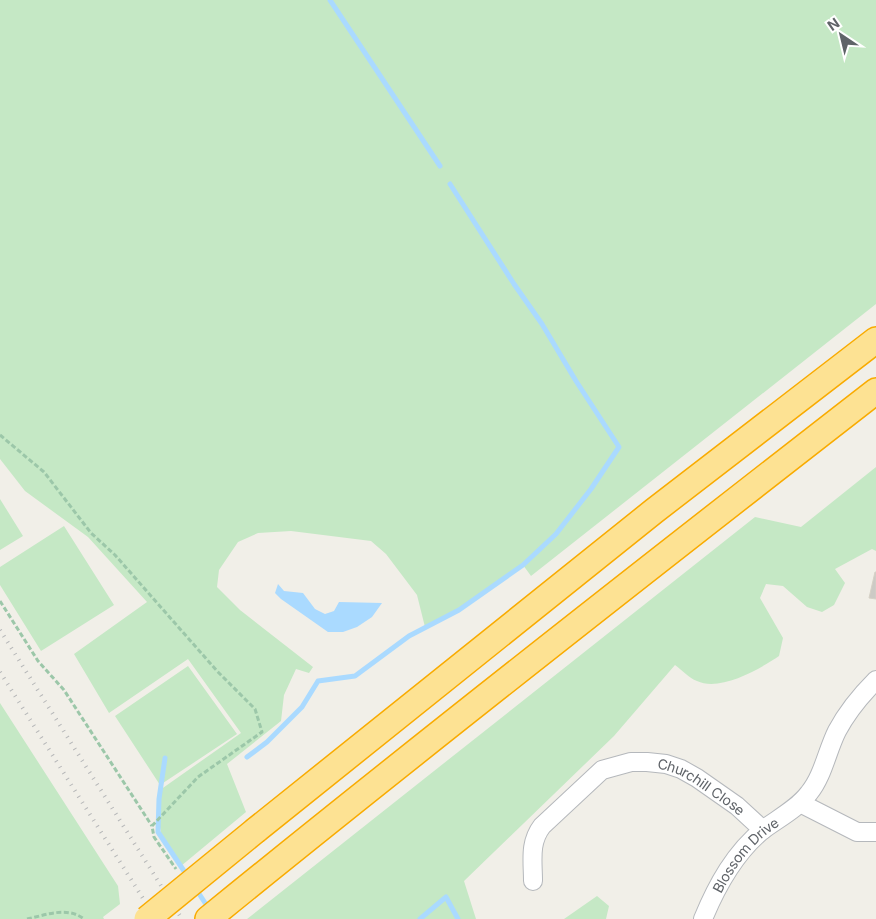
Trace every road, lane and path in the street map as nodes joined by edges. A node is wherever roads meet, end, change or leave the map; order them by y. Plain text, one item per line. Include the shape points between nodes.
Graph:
1 (876, 340) edge
2 (876, 391) edge
3 (0, 435) edge
4 (0, 601) edge
5 (876, 680) edge
6 (800, 803) junction
7 (152, 826) junction
8 (763, 830) junction
9 (876, 832) edge
10 (176, 869) dead end
11 (533, 881) dead end
12 (27, 919) edge
13 (84, 919) edge
14 (147, 919) edge
15 (208, 919) edge
16 (703, 919) edge

1 - 14 highway, bridge via 654,511
2 - 15 highway via 636,577
3 - 7 path via 44,472 91,533 115,555 217,671 255,709 262,732 198,777
4 - 7 path via 38,661 64,690
5 - 6 street, Blossom Drive via 845,718 815,783
6 - 8 street, Blossom Drive
6 - 9 street via 857,832
7 - 10 path via 154,837
8 - 11 street, Churchill Close via 737,806 681,769 666,764 631,762 602,770 542,826 535,835 533,846
8 - 16 street, Blossom Drive via 724,876
12 - 13 path via 63,911

